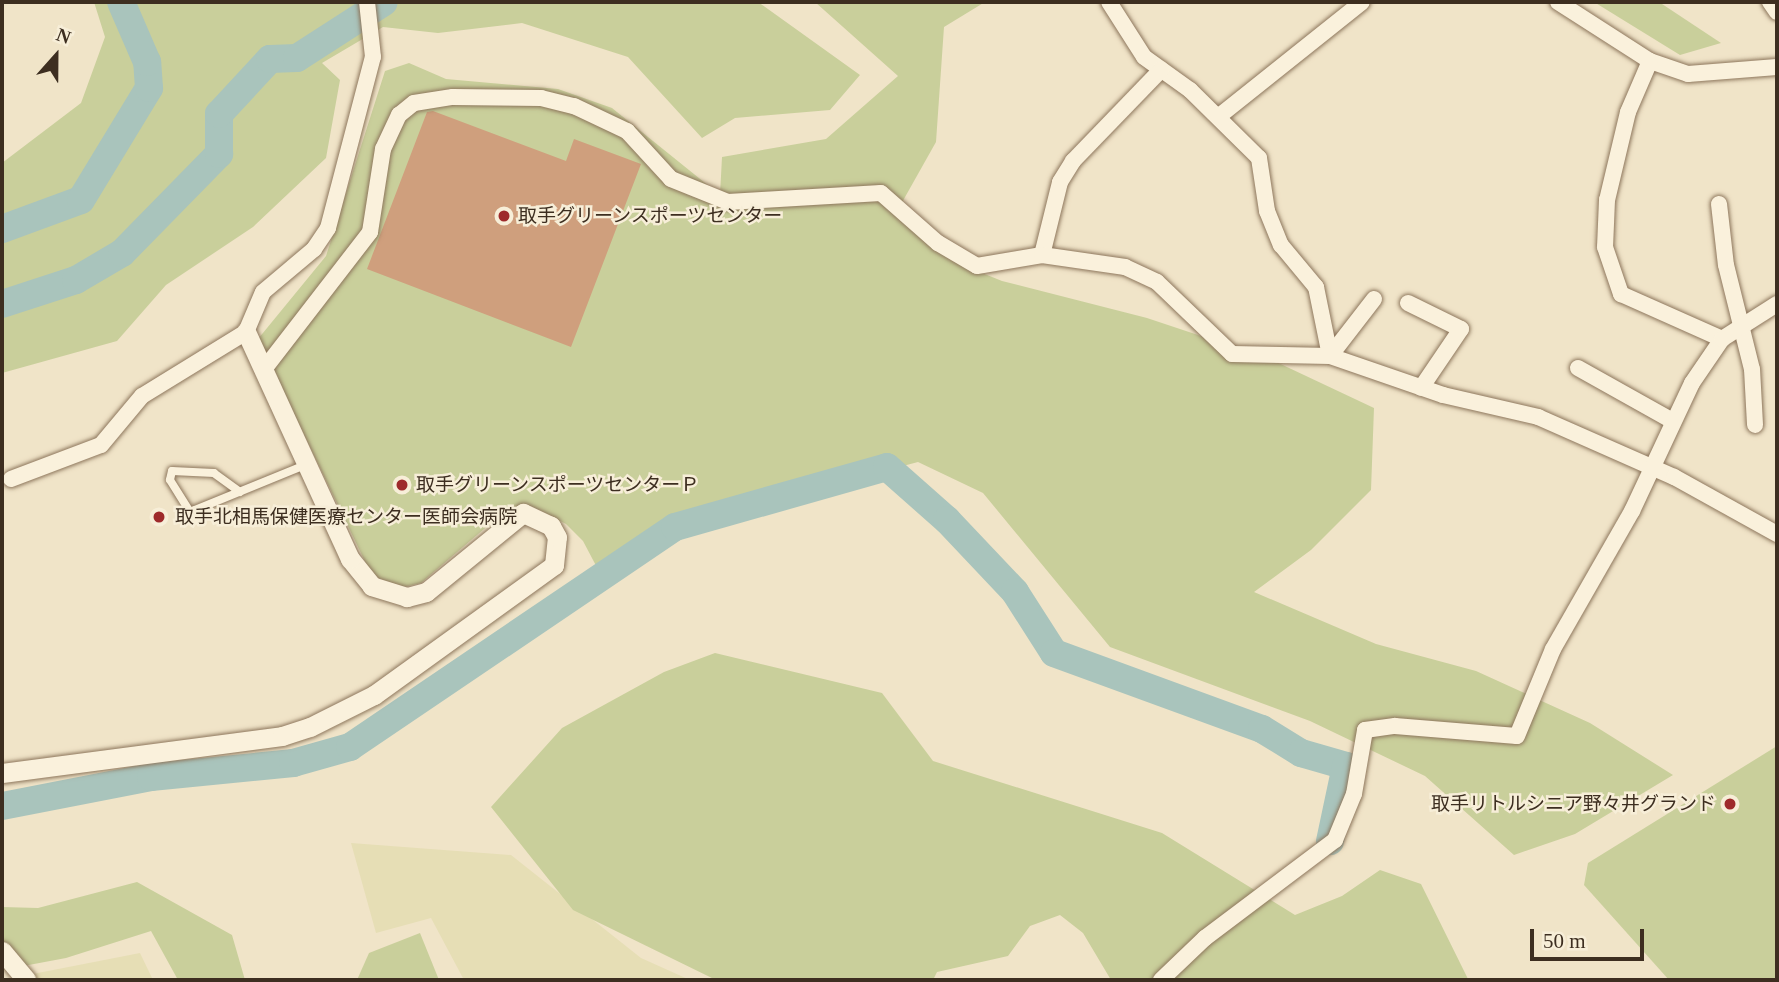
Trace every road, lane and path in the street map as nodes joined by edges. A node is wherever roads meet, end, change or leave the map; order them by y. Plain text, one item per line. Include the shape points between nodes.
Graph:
1 (367, 2) edge
2 (1110, 2) edge
3 (1362, 2) edge
4 (1558, 2) edge
5 (1770, 2) edge
6 (1777, 12) edge
7 (1650, 61) junction
8 (1777, 67) edge
9 (1161, 70) junction
10 (1218, 117) junction
11 (1719, 204) dead end
12 (1042, 255) junction
13 (1374, 299) dead end
14 (1408, 303) dead end
15 (1777, 304) edge
16 (1739, 325) junction
17 (246, 332) junction
18 (1722, 339) junction
19 (1330, 356) junction
20 (265, 368) junction
21 (1578, 368) dead end
22 (1421, 388) junction
23 (1673, 421) junction
24 (1755, 425) dead end
25 (308, 463) junction
26 (1651, 467) junction
27 (11, 479) dead end
28 (240, 492) junction
29 (1777, 534) edge
30 (2, 773) edge
31 (2, 951) edge
32 (26, 980) edge
33 (1161, 980) edge

1 - 17 street via 373,57 328,228 314,249 263,292
2 - 9 street via 1144,57
3 - 10 street
4 - 7 street
5 - 6 street
7 - 8 street via 1688,74
7 - 18 street via 1628,112 1607,200 1605,247 1621,294
9 - 10 street
9 - 12 street via 1073,161 1060,182
10 - 19 street via 1259,158 1267,211 1281,245 1316,288
11 - 16 street
12 - 19 street via 1107,262 1147,277 1232,354
12 - 20 street via 977,266 938,243 881,193 728,202 671,179 627,131 574,106 519,97 453,97 415,103 389,128 370,232
13 - 19 street
14 - 22 street via 1461,329
15 - 16 street
16 - 18 street
16 - 24 street via 1752,369
17 - 20 street
17 - 27 street via 142,396 101,445
18 - 23 street
19 - 22 street
20 - 25 street
21 - 23 street
22 - 26 street via 1538,417
23 - 26 street
25 - 28 lane
25 - 30 street via 350,559 360,575 388,594 426,592 523,513 551,526 558,554 540,576 374,695 310,727 282,736
26 - 29 street
26 - 33 street via 1632,511 1553,649 1517,736 1395,726 1365,730 1354,794 1335,840 1205,939
28 - 28 lane via 190,512 170,480 172,471 214,473
31 - 32 street

